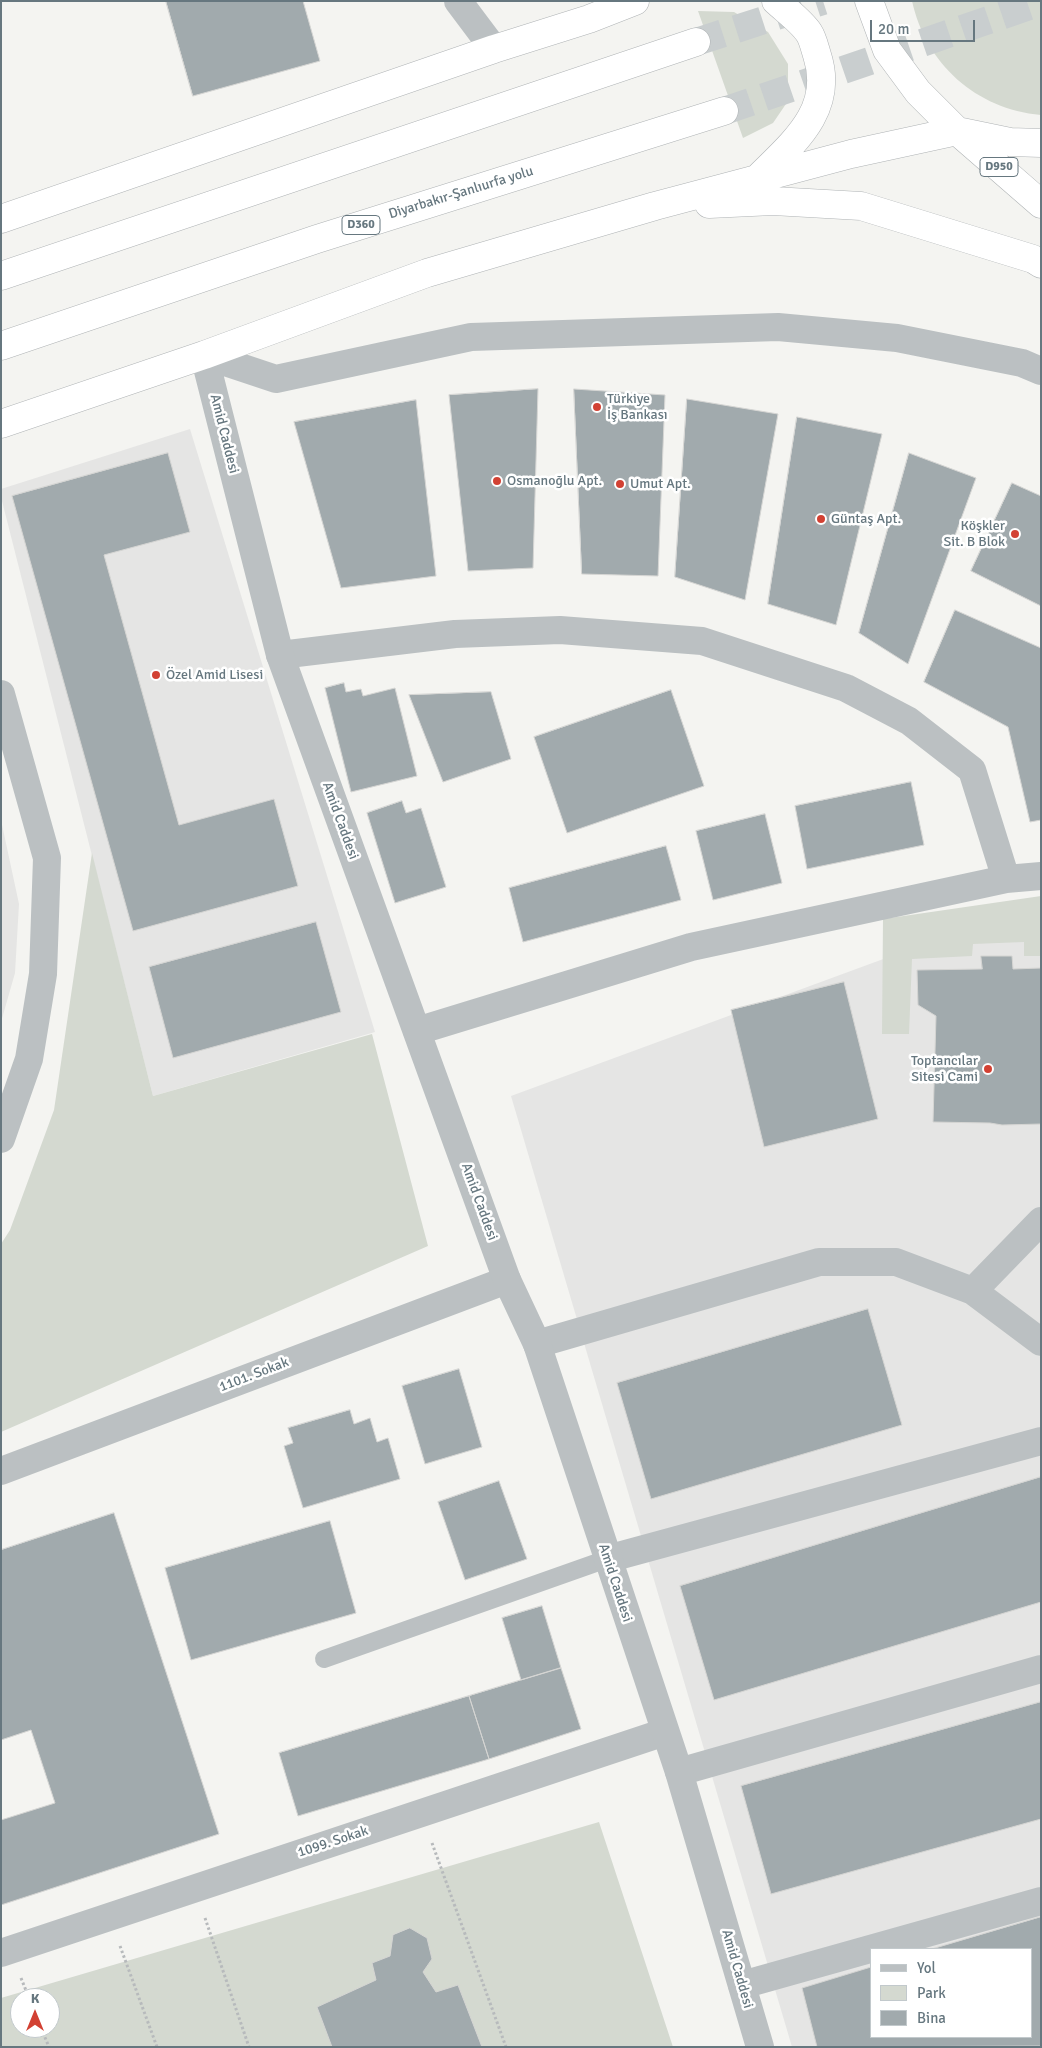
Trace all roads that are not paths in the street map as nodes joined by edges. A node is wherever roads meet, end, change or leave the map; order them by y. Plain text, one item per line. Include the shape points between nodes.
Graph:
1 (458, 1) edge
2 (635, 1) edge
3 (776, 1) edge
4 (869, 1) edge
5 (696, 42) tunnel mouth
6 (494, 49) junction
7 (724, 111) tunnel mouth
8 (957, 130) junction
9 (1041, 143) edge
10 (757, 179) junction
11 (1041, 204) edge
12 (655, 206) junction
13 (1, 219) edge
14 (1041, 264) edge
15 (1, 276) edge
16 (1, 346) edge
17 (204, 355) junction
18 (1041, 371) edge
19 (1, 424) edge
20 (280, 655) junction
21 (1, 694) edge
22 (1041, 876) edge
23 (1006, 879) junction
24 (417, 1031) junction
25 (1, 1139) edge
26 (1041, 1221) edge
27 (507, 1280) junction
28 (973, 1291) junction
29 (1041, 1342) edge
30 (537, 1344) junction
31 (1041, 1441) edge
32 (1, 1470) edge
33 (608, 1559) junction
34 (324, 1659) dead end
35 (1041, 1668) edge
36 (665, 1732) junction
37 (679, 1772) junction
38 (1041, 1901) edge
39 (876, 1948) edge
40 (870, 1950) edge
41 (1, 1953) edge
42 (742, 1986) junction
43 (760, 2047) edge

1 - 6 street
2 - 6 highway
3 - 10 highway via 810,34 821,67 819,103 794,143
4 - 8 highway via 887,50 918,92
5 - 15 highway
6 - 13 highway
7 - 16 highway, Diyarbakır-Şanlıurfa yolu / D360 via 317,238
8 - 9 highway via 1010,142
8 - 10 highway
8 - 11 highway, D950
10 - 12 highway
12 - 14 highway via 773,201 861,206
12 - 17 highway via 427,273
17 - 18 street via 276,379 471,337 778,327 897,338 1022,363
17 - 19 highway
17 - 20 street, Amid Caddesi
20 - 23 street via 464,633 560,630 702,641 846,688 908,721 972,770
20 - 24 street, Amid Caddesi
21 - 25 street via 47,858 43,974 29,1059
22 - 23 street
23 - 24 street via 691,947
24 - 27 street, Amid Caddesi
26 - 28 street
27 - 30 street, Amid Caddesi
27 - 32 street, 1101. Sokak
28 - 29 street
28 - 30 street via 896,1262 819,1262
30 - 33 street, Amid Caddesi
31 - 33 street
33 - 34 lane
33 - 36 street, Amid Caddesi
35 - 37 street
36 - 37 street, Amid Caddesi
36 - 41 street, 1099. Sokak
37 - 42 street, Amid Caddesi
38 - 39 street
40 - 42 street
42 - 43 street, Amid Caddesi

